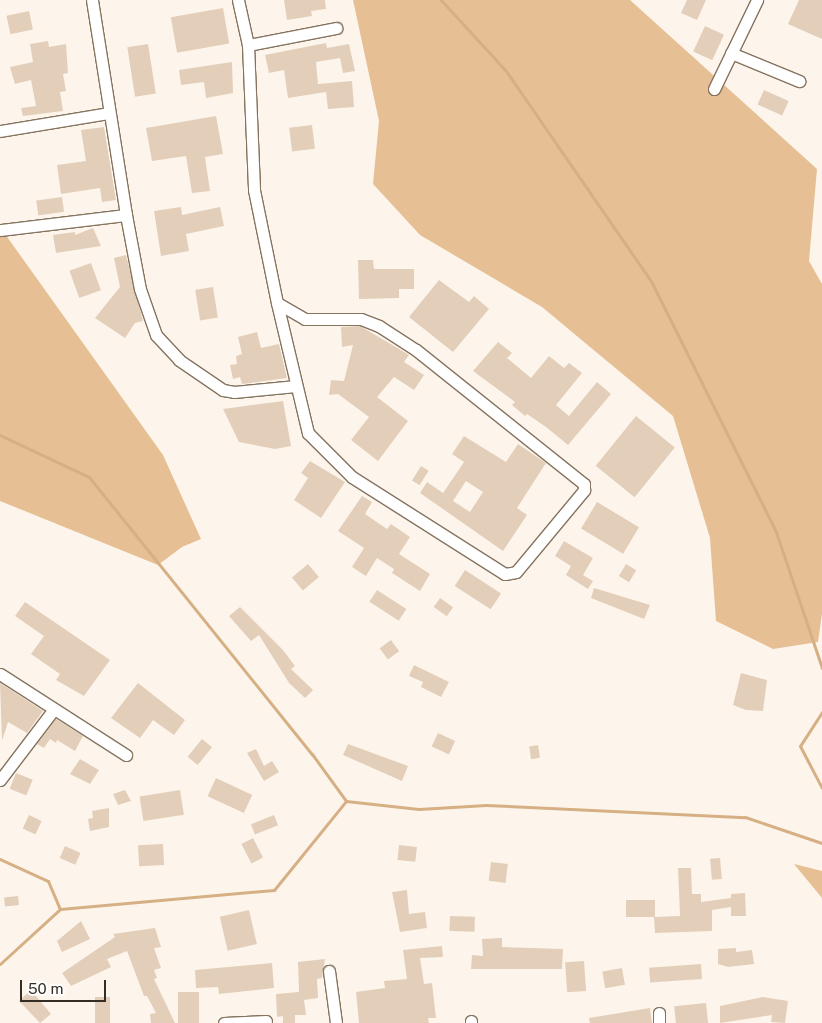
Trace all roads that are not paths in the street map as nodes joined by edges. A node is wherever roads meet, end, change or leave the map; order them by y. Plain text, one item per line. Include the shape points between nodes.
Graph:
1 (92, 0) edge
2 (238, 0) edge
3 (757, 0) edge
4 (336, 28) dead end
5 (248, 45) junction
6 (731, 53) junction
7 (799, 81) dead end
8 (714, 89) dead end
9 (109, 113) junction
10 (0, 131) edge
11 (126, 215) junction
12 (0, 230) edge
13 (277, 303) junction
14 (296, 386) junction
15 (0, 674) edge
16 (54, 709) junction
17 (126, 755) dead end
18 (0, 780) edge
19 (329, 971) dead end
20 (266, 1021) dead end
21 (224, 1023) edge
22 (336, 1023) edge

1 - 9 street
2 - 5 street
3 - 6 street
4 - 5 street
5 - 13 street via 254,190
6 - 7 street
6 - 8 street
9 - 10 street
9 - 11 street
11 - 12 street
11 - 14 street via 140,289 156,335 164,346 223,390 234,392
13 - 14 street
13 - 14 street via 305,319 361,319 379,326 416,350 584,484 584,490 516,572 505,574 352,477 324,452 308,433
15 - 16 street
16 - 17 street
16 - 18 street
19 - 22 street
20 - 21 street

